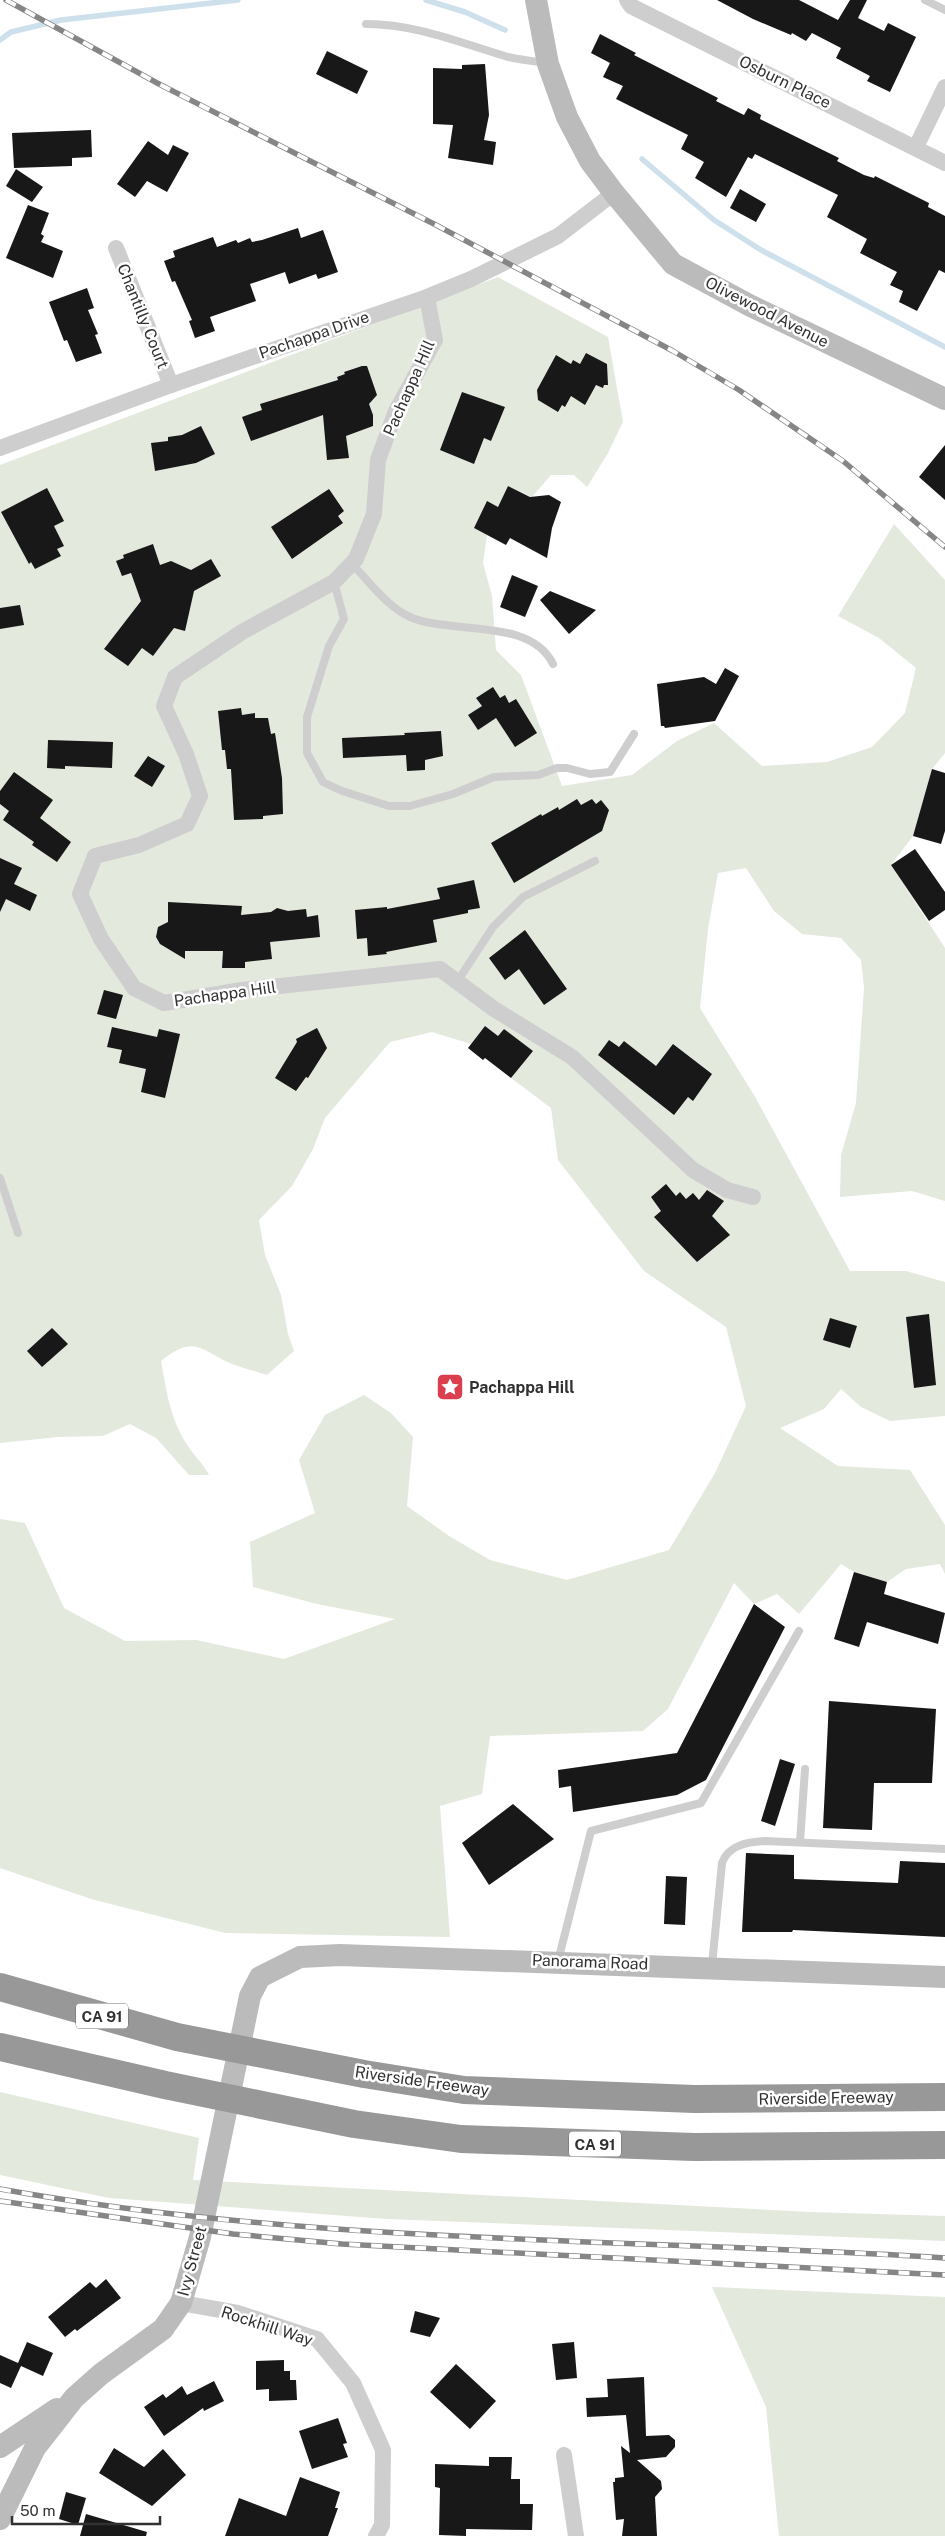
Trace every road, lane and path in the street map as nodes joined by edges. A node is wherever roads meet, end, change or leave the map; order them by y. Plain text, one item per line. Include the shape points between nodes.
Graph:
1 (536, 0) edge
2 (627, 0) edge
3 (925, 0) edge
4 (945, 10) edge
5 (366, 24) dead end
6 (548, 64) junction
7 (945, 87) edge
8 (916, 147) junction
9 (945, 162) edge
10 (614, 193) junction
11 (116, 248) dead end
12 (427, 296) junction
13 (171, 385) junction
14 (945, 399) edge
15 (0, 448) edge
16 (351, 563) junction
17 (334, 582) junction
18 (553, 664) dead end
19 (634, 734) dead end
20 (595, 861) dead end
21 (457, 982) junction
22 (0, 1178) edge
23 (754, 1198) dead end
24 (18, 1233) dead end
25 (799, 1631) dead end
26 (805, 1769) dead end
27 (800, 1842) junction
28 (945, 1849) edge
29 (558, 1961) junction
30 (711, 1967) junction
31 (945, 1977) edge
32 (0, 1987) edge
33 (250, 1996) joint
34 (0, 2047) edge
35 (945, 2097) edge
36 (945, 2145) edge
37 (181, 2303) junction
38 (74, 2398) junction
39 (0, 2447) edge
40 (564, 2454) dead end
41 (5, 2494) edge
42 (0, 2519) edge
43 (376, 2536) edge
44 (576, 2536) edge

1 - 6 street, Olivewood Avenue
2 - 8 street, Osburn Place via 631,6
3 - 4 lane
5 - 6 lane via 416,30 508,57
6 - 10 street, Olivewood Avenue via 572,126 590,161
7 - 8 street
8 - 9 street, Osburn Place
10 - 12 street, Pachappa Drive via 542,245
10 - 14 street, Olivewood Avenue via 674,264 749,305
11 - 13 street, Chantilly Court
12 - 13 street, Pachappa Drive
12 - 16 street, Pachappa Hill via 435,340 396,411 378,460 374,514 356,559
13 - 15 street, Pachappa Drive
16 - 17 street, Pachappa Hill
16 - 18 lane via 400,612 412,618 462,628 495,630 538,644
17 - 19 lane via 344,619 329,646 307,717 307,753 323,782 389,806 410,806 454,794 494,778 538,775 562,768 590,774 610,772
17 - 21 street, Pachappa Hill via 242,632 175,677 164,706 186,754 200,796 187,824 139,845 95,856 80,894 101,939 134,988 164,1003 242,990 440,969
20 - 21 lane via 523,896 493,928
21 - 23 street, Pachappa Hill via 494,1009 572,1056 693,1170 727,1190
22 - 24 lane
25 - 29 lane via 701,1803 591,1831
26 - 27 lane
27 - 28 lane
27 - 30 lane via 745,1844 724,1856
29 - 30 street, Panorama Road
29 - 33 street, Panorama Road via 340,1955 300,1957 260,1977
30 - 31 street, Panorama Road
32 - 35 highway, Riverside Freeway / CA 91 via 177,2037 464,2090 694,2099
33 - 37 street, Ivy Street via 200,2238
34 - 36 highway, CA 91 via 354,2124 461,2139 694,2147
37 - 38 street, Ivy Street via 163,2329
37 - 43 street, Rockhill Way via 238,2313 317,2339 353,2383 383,2450 382,2525
38 - 39 street
38 - 41 street, Ivy Street
40 - 44 street
41 - 42 street, Ivy Street

